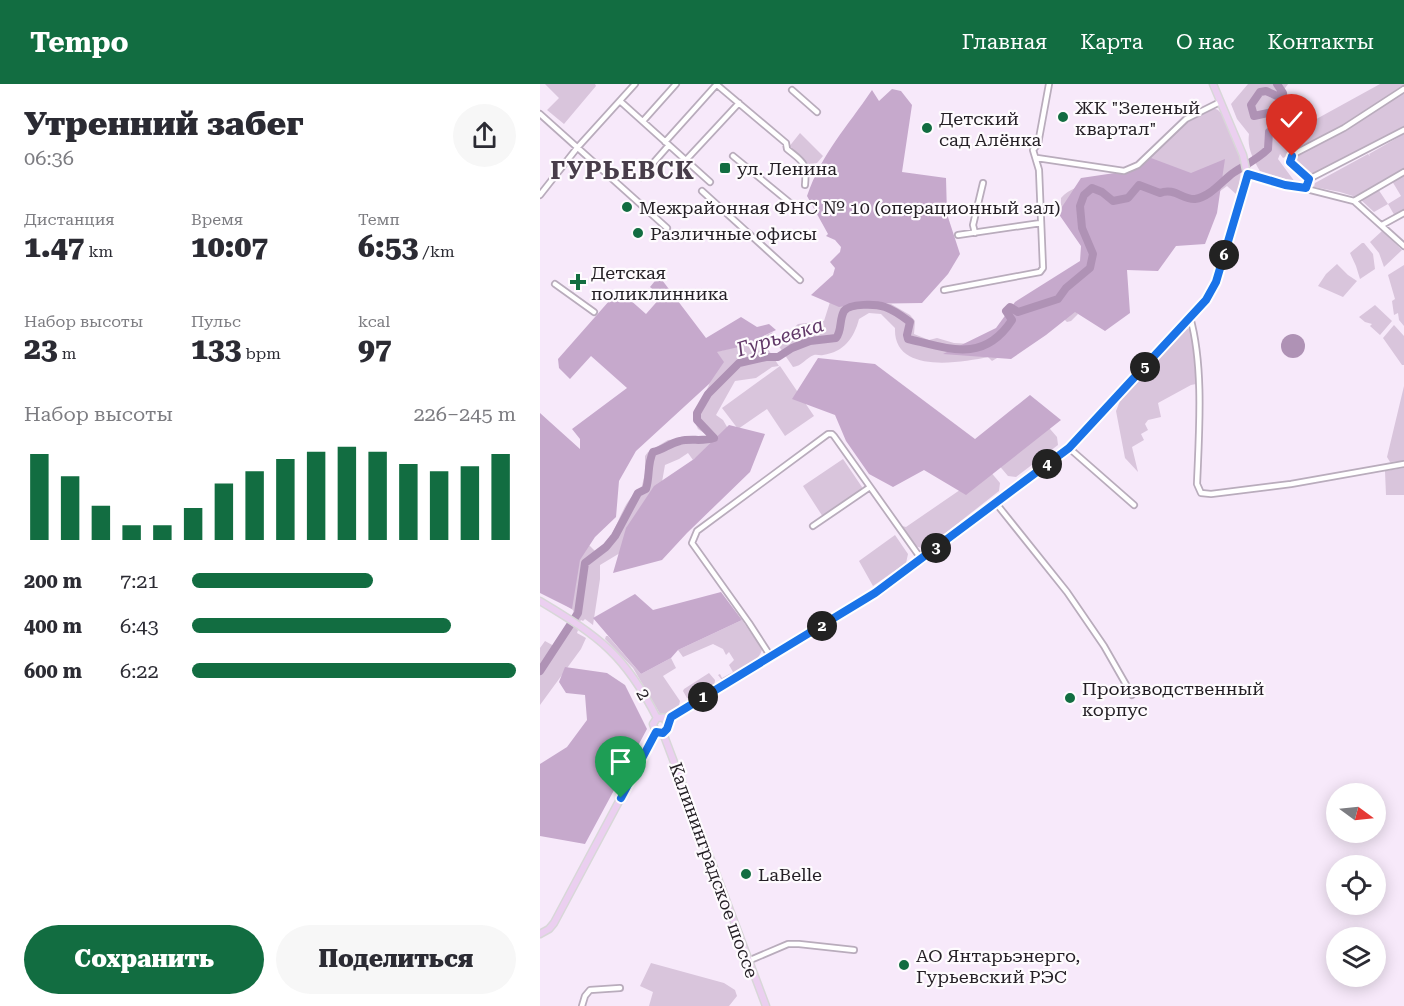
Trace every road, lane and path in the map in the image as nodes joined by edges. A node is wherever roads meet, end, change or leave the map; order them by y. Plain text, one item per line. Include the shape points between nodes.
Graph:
1 (635, 84) edge
2 (676, 84) edge
3 (716, 84) edge
4 (1048, 84) edge
5 (1213, 84) edge
6 (1404, 89) edge
7 (792, 90) dead end
8 (620, 101) junction
9 (1220, 102) junction
10 (739, 103) junction
11 (817, 112) dead end
12 (540, 114) edge
13 (643, 121) junction
14 (1404, 130) edge
15 (667, 143) junction
16 (577, 148) junction
17 (733, 156) dead end
18 (1037, 158) junction
19 (686, 160) junction
20 (1404, 172) edge
21 (1248, 174) junction
22 (641, 177) dead end
23 (1309, 179) junction
24 (710, 182) dead end
25 (983, 183) dead end
26 (805, 185) dead end
27 (1306, 188) junction
28 (702, 191) dead end
29 (540, 195) edge
30 (1354, 201) junction
31 (800, 211) dead end
32 (1404, 213) edge
33 (1041, 222) junction
34 (1382, 225) junction
35 (667, 228) dead end
36 (975, 233) junction
37 (958, 235) dead end
38 (1404, 246) edge
39 (800, 280) dead end
40 (555, 284) dead end
41 (945, 290) dead end
42 (594, 312) dead end
43 (1190, 317) junction
44 (1069, 448) junction
45 (1404, 464) edge
46 (870, 487) junction
47 (994, 502) junction
48 (1134, 506) dead end
49 (813, 526) dead end
50 (922, 560) junction
51 (540, 601) edge
52 (771, 657) junction
53 (1132, 695) dead end
54 (665, 719) junction
55 (660, 733) junction
56 (651, 740) junction
57 (667, 744) junction
58 (540, 934) edge
59 (854, 950) dead end
60 (748, 961) junction
61 (620, 988) dead end
62 (582, 1006) edge
63 (766, 1006) edge

1 - 8 street
2 - 13 street
3 - 10 street
3 - 15 street
4 - 18 street via 1038,144 1033,150
5 - 9 main road
6 - 23 street via 1292,156 1290,162
7 - 11 street
8 - 13 street
8 - 16 street
9 - 18 street via 1186,119 1138,165 1124,171
9 - 21 main road
10 - 19 street
10 - 26 street via 804,163
12 - 16 street
13 - 15 street
14 - 23 street
15 - 19 street
15 - 22 street
16 - 29 street
16 - 35 street
17 - 31 street
18 - 33 street
19 - 24 street
20 - 30 street
21 - 27 street
21 - 43 main road via 1216,282
23 - 27 street
25 - 36 street
27 - 30 street
28 - 39 street
30 - 34 street
32 - 34 street
33 - 36 street
33 - 41 street via 1040,272
34 - 38 street
36 - 37 street
40 - 42 street
43 - 44 main road
43 - 45 street via 1199,411 1197,484 1201,493 1291,484
44 - 47 main road
44 - 48 street
46 - 49 street
46 - 50 street
46 - 52 street via 832,434 828,434 697,531 692,543
47 - 50 main road
47 - 53 street via 1067,592
50 - 52 main road
51 - 54 main road, 2 via 614,652
52 - 54 main road
54 - 55 main road via 667,729
54 - 55 main road via 653,724
55 - 56 main road
55 - 57 main road, Калининградское шоссе
56 - 57 main road
56 - 58 main road via 554,923
57 - 60 main road, Калининградское шоссе
59 - 60 street via 788,944
60 - 63 main road, Калининградское шоссе
61 - 62 street via 590,990

